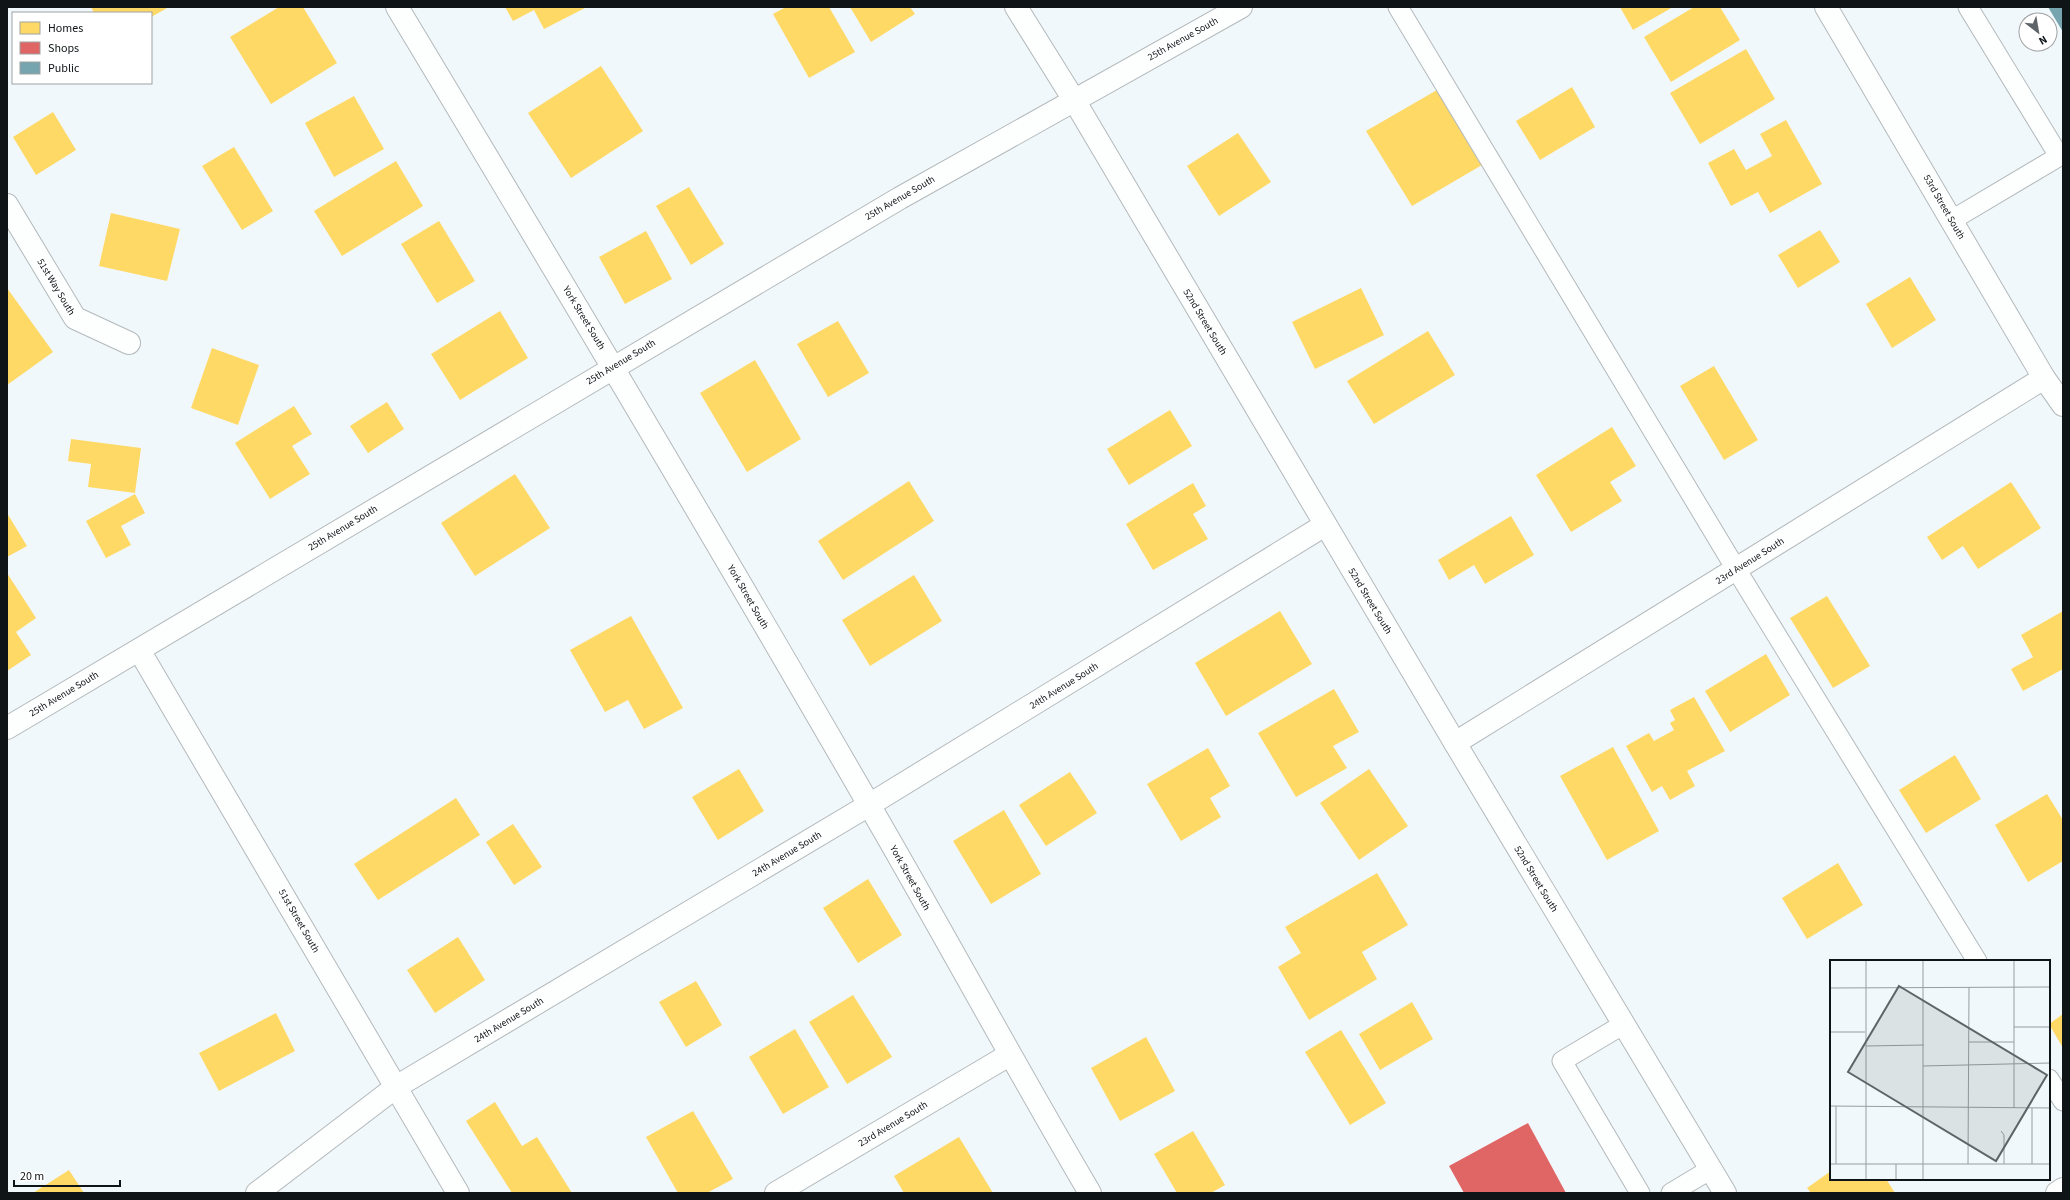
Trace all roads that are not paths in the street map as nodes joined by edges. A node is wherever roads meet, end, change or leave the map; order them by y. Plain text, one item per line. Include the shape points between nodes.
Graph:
1 (397, 7) edge
2 (1016, 7) edge
3 (1241, 7) edge
4 (1398, 7) edge
5 (1826, 7) edge
6 (1968, 7) edge
7 (1074, 100) junction
8 (2061, 155) edge
9 (7, 205) edge
10 (1952, 220) junction
11 (128, 343) dead end
12 (613, 367) junction
13 (2044, 378) junction
14 (2063, 405) edge
15 (1325, 525) junction
16 (1736, 569) junction
17 (139, 650) junction
18 (7, 728) edge
19 (1455, 743) junction
20 (870, 805) junction
21 (1976, 960) edge
22 (1624, 1024) junction
23 (1009, 1055) junction
24 (2050, 1080) edge
25 (396, 1087) junction
26 (2063, 1101) edge
27 (1711, 1169) junction
28 (2063, 1189) edge
29 (257, 1193) edge
30 (458, 1193) edge
31 (776, 1193) edge
32 (1090, 1193) edge
33 (1640, 1193) edge
34 (1671, 1193) edge
35 (1725, 1193) edge
36 (2056, 1193) edge

1 - 12 street, York Street South
2 - 7 street, 52nd Street South
3 - 7 street, 25th Avenue South
4 - 16 lane
5 - 10 street, 53rd Street South
6 - 8 lane
7 - 12 street, 25th Avenue South via 900,198
7 - 15 street, 52nd Street South
8 - 10 lane
9 - 11 street, 51st Way South via 75,318
10 - 13 street, 53rd Street South
12 - 17 street, 25th Avenue South
12 - 20 street, York Street South
13 - 14 street, 53rd Street South
13 - 16 street, 23rd Avenue South
15 - 19 street, 52nd Street South
15 - 20 street, 24th Avenue South
16 - 19 street, 23rd Avenue South
16 - 21 lane
17 - 18 street, 25th Avenue South
17 - 25 street, 51st Street South
19 - 22 street, 52nd Street South
20 - 23 street, York Street South
20 - 25 street, 24th Avenue South
22 - 27 street, 52nd Street South
22 - 33 lane via 1562,1062
23 - 31 street, 23rd Avenue South
23 - 32 street, York Street South
24 - 26 lane
25 - 29 street, 24th Avenue South
25 - 30 street, 51st Street South
27 - 34 lane
27 - 35 street, 52nd Street South
28 - 36 street

